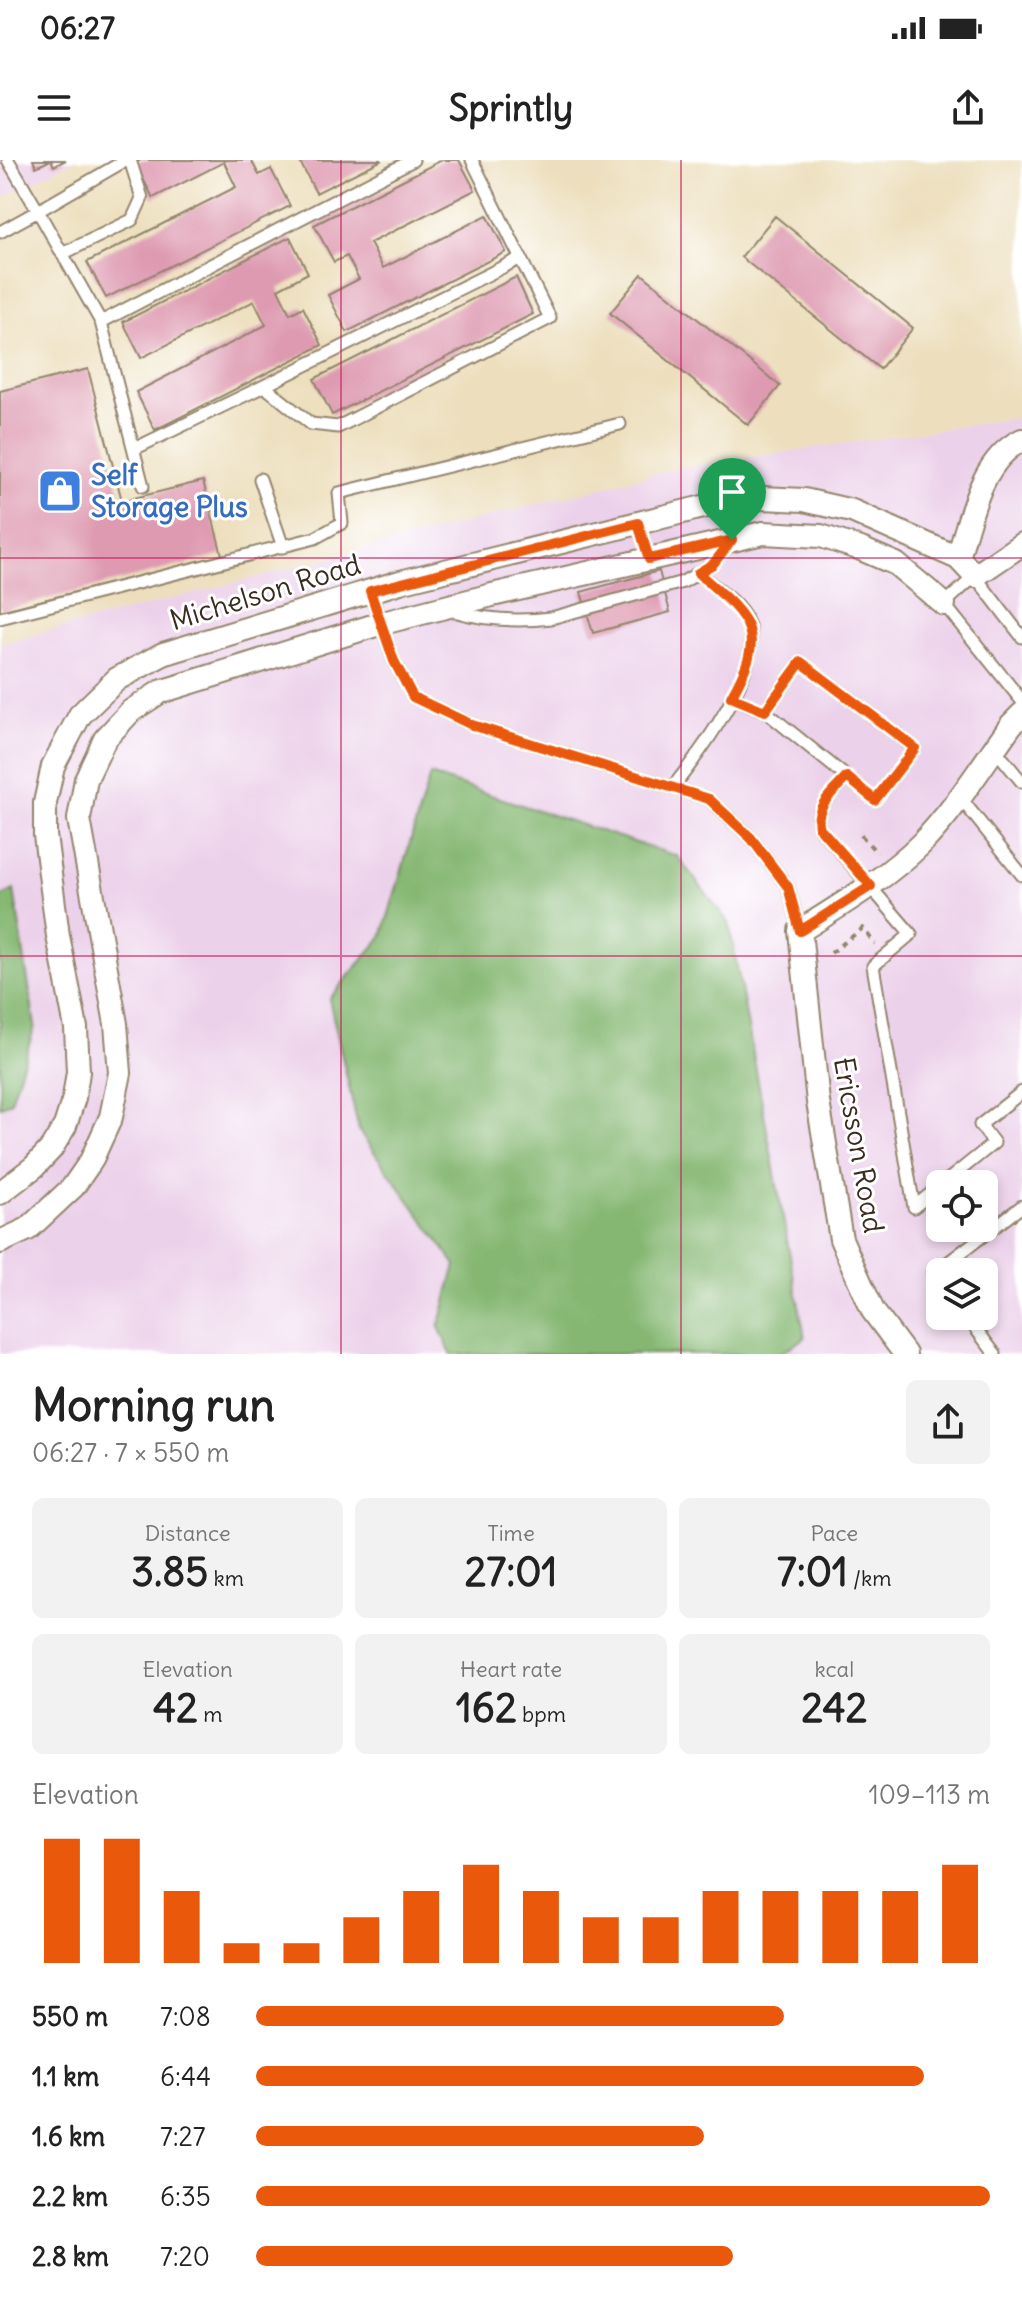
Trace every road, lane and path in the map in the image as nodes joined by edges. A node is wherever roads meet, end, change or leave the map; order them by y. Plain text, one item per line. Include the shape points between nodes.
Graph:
1 (8, 160) edge
2 (128, 160) edge
3 (413, 160) edge
4 (472, 160) edge
5 (38, 211) junction
6 (0, 232) edge
7 (64, 253) junction
8 (521, 258) junction
9 (101, 322) junction
10 (264, 386) junction
11 (620, 424) dead end
12 (1022, 440) edge
13 (134, 449) junction
14 (260, 479) dead end
15 (143, 486) dead end
16 (638, 523) junction
17 (732, 540) junction
18 (1022, 544) edge
19 (283, 547) junction
20 (958, 558) junction
21 (649, 559) junction
22 (698, 573) junction
23 (975, 576) junction
24 (370, 591) junction
25 (944, 604) junction
26 (442, 608) junction
27 (0, 618) edge
28 (379, 624) junction
29 (1022, 637) edge
30 (731, 697) junction
31 (1022, 701) edge
32 (765, 711) junction
33 (1022, 714) edge
34 (994, 748) junction
35 (847, 777) junction
36 (1022, 782) edge
37 (673, 787) junction
38 (953, 808) junction
39 (861, 835) dead end
40 (881, 858) dead end
41 (1022, 875) edge
42 (871, 886) junction
43 (800, 931) junction
44 (875, 944) dead end
45 (831, 953) dead end
46 (1022, 1092) edge
47 (961, 1170) edge
48 (0, 1193) edge
49 (926, 1198) edge
50 (1022, 1206) edge
51 (0, 1242) edge
52 (954, 1258) edge
53 (977, 1330) edge
54 (897, 1352) edge
55 (995, 1354) edge

1 - 5 lane
2 - 5 lane
2 - 7 lane via 142,198 132,220
3 - 9 lane
4 - 8 lane
5 - 6 lane
5 - 7 lane
7 - 9 lane
8 - 10 lane
8 - 10 lane via 550,318 338,427 311,424
9 - 13 lane
10 - 13 lane
11 - 19 lane via 339,493 342,523
12 - 20 street via 997,460 976,499
13 - 15 lane
14 - 19 lane
16 - 20 street, Michelson Road via 715,504 804,500 864,515
16 - 21 lane
16 - 24 street, Michelson Road
17 - 21 street
17 - 22 lane
17 - 25 street via 763,533 821,536 896,564
18 - 23 street
19 - 27 lane
20 - 23 street, Michelson Road
21 - 26 street
22 - 26 lane via 683,582 551,618 473,617
22 - 30 lane via 746,618 752,635 747,668
23 - 25 lane
23 - 29 lane
24 - 28 lane
24 - 48 street, Michelson Road via 163,654 117,679 80,715 53,766 45,803 58,936 76,1028 74,1098 51,1149
25 - 31 lane
26 - 28 street
28 - 37 lane via 413,697 472,725
28 - 51 street via 160,692 131,711 105,739 86,779 79,819 116,1024 120,1073 111,1117 73,1187 28,1229
30 - 32 lane
30 - 37 lane
32 - 35 lane
32 - 35 lane via 801,662 915,748 875,800
33 - 34 street
34 - 36 lane
34 - 38 street
35 - 42 lane via 823,802 817,818 819,827
37 - 43 lane via 709,799 751,838 788,887
38 - 41 lane via 966,805
38 - 42 street via 921,844
39 - 40 path
42 - 43 street
42 - 49 lane via 911,934 873,966 914,1207
43 - 54 street, Ericsson Road via 818,1102 841,1239
44 - 45 path via 863,928
46 - 47 lane via 980,1125 994,1143
50 - 52 lane
53 - 55 lane

